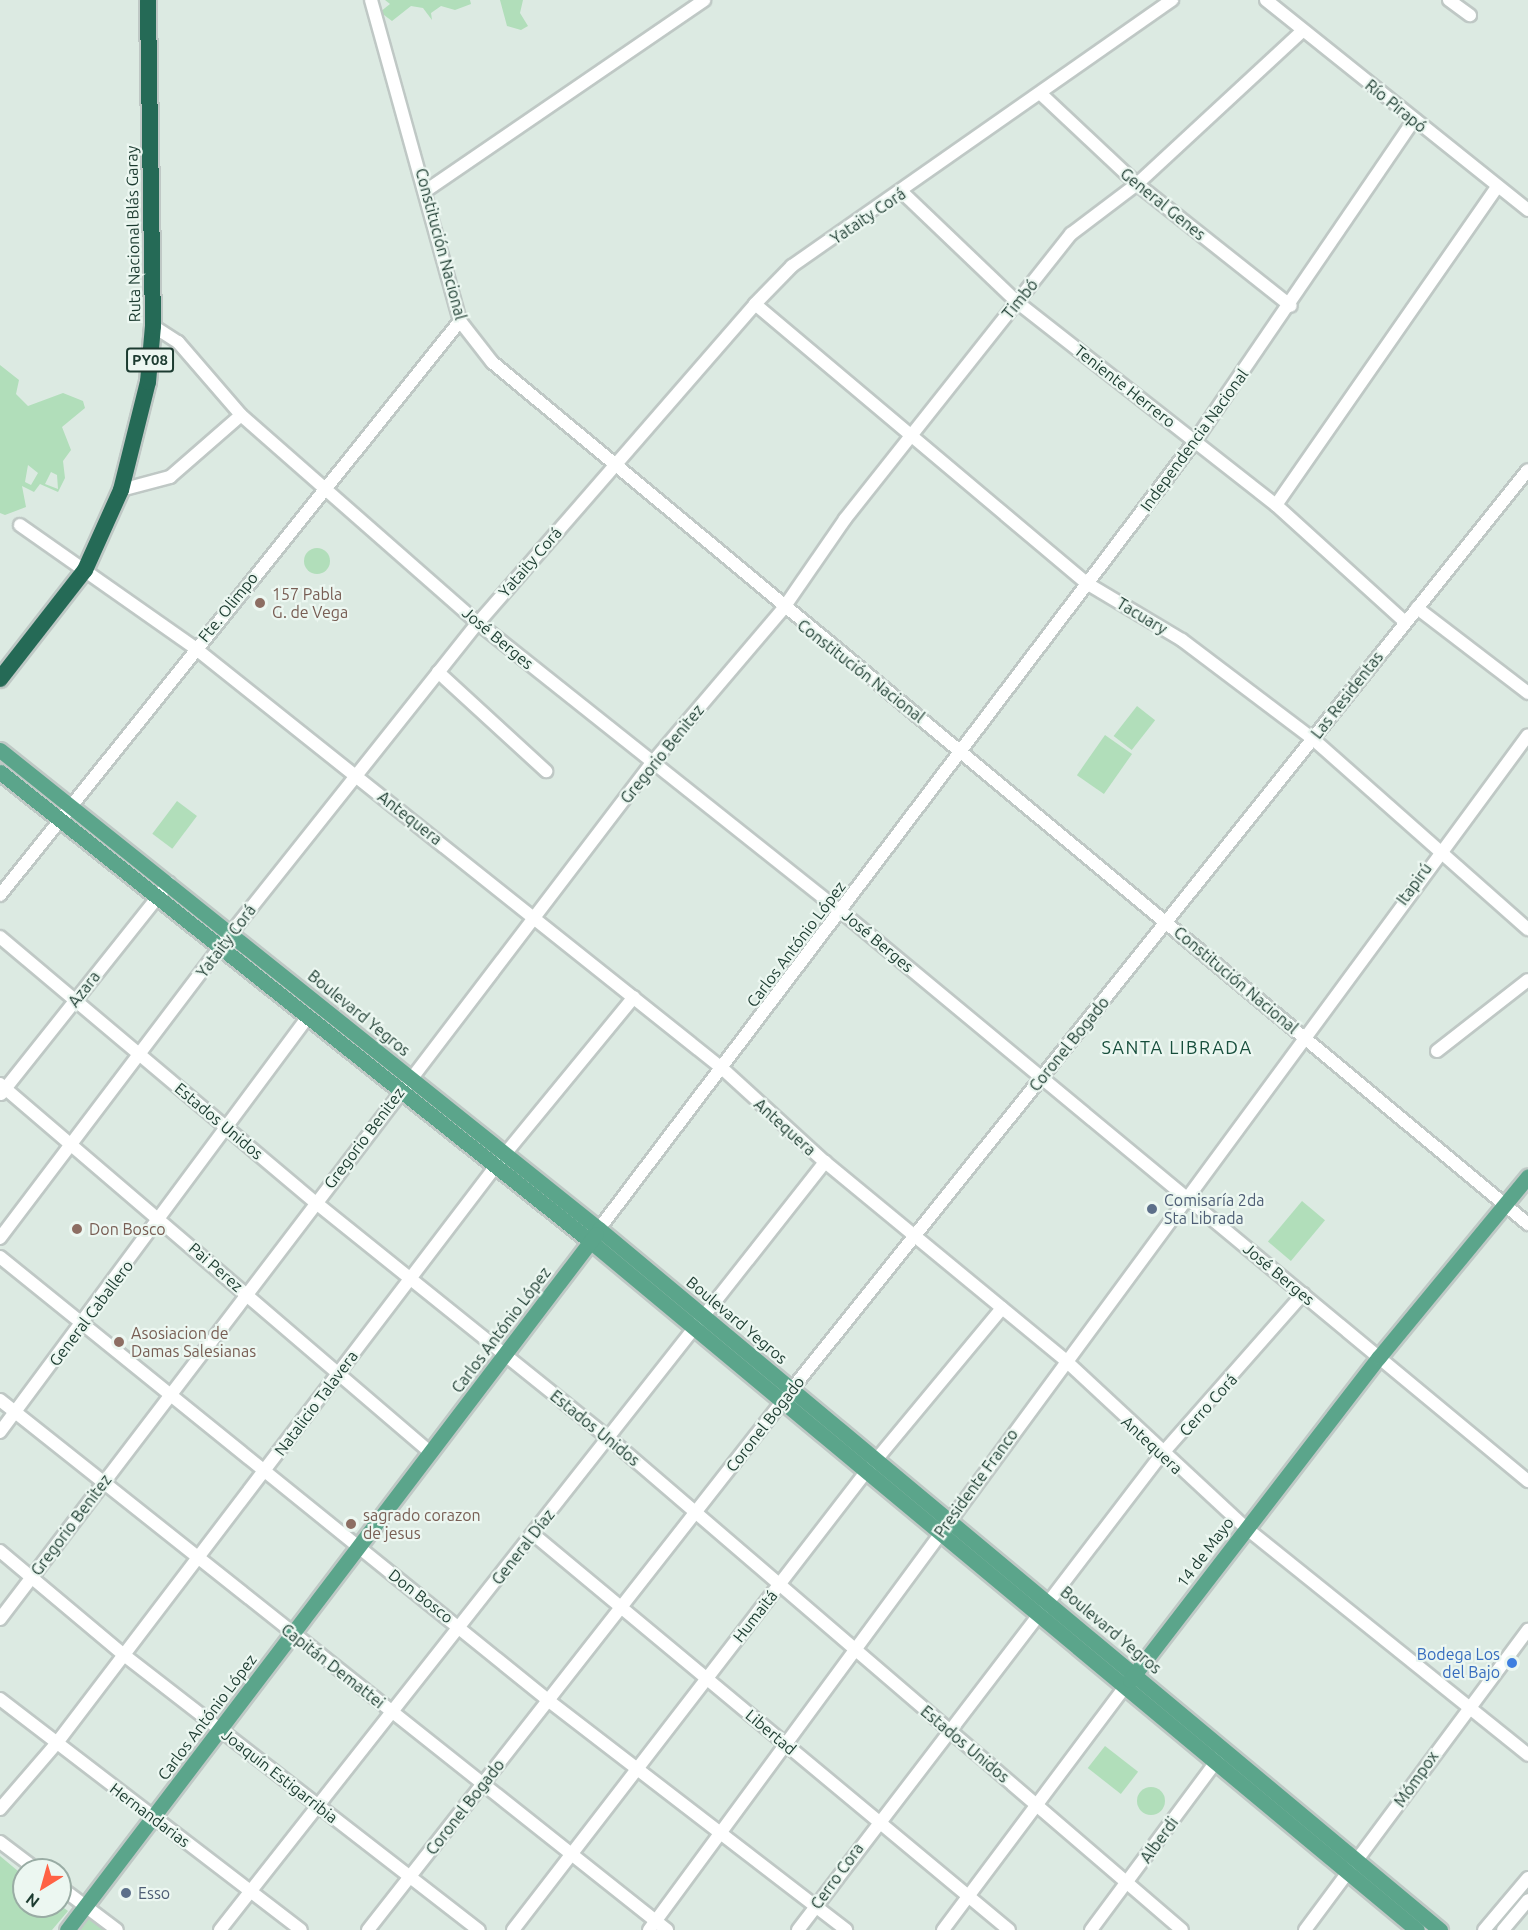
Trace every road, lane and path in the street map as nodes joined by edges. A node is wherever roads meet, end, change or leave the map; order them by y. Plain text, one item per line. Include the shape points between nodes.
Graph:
1 (148, 0) edge
2 (371, 0) edge
3 (704, 0) edge
4 (1172, 0) edge
5 (1266, 0) edge
6 (1449, 0) edge
7 (1470, 15) dead end
8 (1302, 31) junction
9 (1041, 94) junction
10 (1414, 120) junction
11 (1137, 184) junction
12 (1497, 187) junction
13 (427, 190) junction
14 (903, 193) junction
15 (1528, 210) edge
16 (1017, 302) junction
17 (755, 304) junction
18 (1291, 306) junction
19 (460, 321) junction
20 (153, 326) junction
21 (241, 415) junction
22 (912, 435) junction
23 (1195, 441) junction
24 (613, 465) junction
25 (1528, 470) edge
26 (121, 490) junction
27 (323, 490) junction
28 (1276, 505) junction
29 (20, 525) dead end
30 (86, 570) junction
31 (1088, 584) junction
32 (1417, 608) junction
33 (783, 609) junction
34 (478, 622) junction
35 (1405, 622) junction
36 (195, 648) junction
37 (438, 672) junction
38 (0, 679) edge
39 (1528, 693) edge
40 (1528, 735) edge
41 (1313, 739) junction
42 (0, 750) edge
43 (963, 752) junction
44 (651, 764) junction
45 (546, 771) dead end
46 (0, 772) edge
47 (357, 775) junction
48 (71, 805) junction
49 (59, 818) junction
50 (1441, 848) junction
51 (169, 884) junction
52 (0, 895) edge
53 (157, 897) junction
54 (843, 913) junction
55 (534, 916) junction
56 (1167, 922) junction
57 (1528, 929) edge
58 (231, 933) junction
59 (0, 937) edge
60 (221, 949) junction
61 (1528, 980) edge
62 (634, 997) junction
63 (75, 1000) junction
64 (307, 1018) junction
65 (1303, 1036) junction
66 (1437, 1051) dead end
67 (140, 1054) junction
68 (723, 1069) junction
69 (1042, 1077) junction
70 (411, 1078) junction
71 (2, 1089) edge
72 (399, 1092) junction
73 (229, 1129) junction
74 (72, 1144) junction
75 (505, 1154) junction
76 (825, 1162) junction
77 (495, 1167) junction
78 (1528, 1176) edge
79 (1186, 1197) junction
80 (315, 1202) junction
81 (1505, 1204) junction
82 (162, 1221) junction
83 (1528, 1224) edge
84 (595, 1235) junction
85 (915, 1236) junction
86 (0, 1238) edge
87 (0, 1257) edge
88 (411, 1278) junction
89 (246, 1293) junction
90 (1303, 1294) junction
91 (1002, 1308) junction
92 (705, 1317) junction
93 (82, 1325) junction
94 (695, 1329) junction
95 (505, 1356) junction
96 (1378, 1357) junction
97 (1065, 1360) junction
98 (338, 1373) junction
99 (792, 1389) junction
100 (170, 1395) junction
101 (0, 1400) edge
102 (783, 1402) junction
103 (15, 1413) junction
104 (0, 1432) edge
105 (609, 1438) junction
106 (431, 1453) junction
107 (1161, 1455) junction
108 (879, 1461) junction
109 (264, 1471) junction
110 (866, 1472) junction
111 (1528, 1481) edge
112 (102, 1484) junction
113 (696, 1513) junction
114 (949, 1519) junction
115 (1246, 1528) junction
116 (939, 1533) junction
117 (533, 1534) junction
118 (359, 1547) junction
119 (0, 1551) edge
120 (196, 1560) junction
121 (32, 1577) junction
122 (778, 1586) junction
123 (1047, 1601) junction
124 (620, 1607) junction
125 (1037, 1614) junction
126 (0, 1619) edge
127 (460, 1626) junction
128 (1528, 1630) edge
129 (293, 1634) junction
130 (851, 1650) junction
131 (124, 1655) junction
132 (1135, 1674) junction
133 (707, 1678) junction
134 (1125, 1687) junction
135 (0, 1699) edge
136 (549, 1701) junction
137 (1468, 1706) junction
138 (392, 1713) junction
139 (220, 1730) junction
140 (948, 1730) junction
141 (782, 1742) junction
142 (56, 1744) junction
143 (1226, 1749) junction
144 (1528, 1755) edge
145 (1215, 1762) junction
146 (638, 1768) junction
147 (483, 1785) junction
148 (1037, 1805) junction
149 (318, 1806) junction
150 (0, 1809) edge
151 (153, 1817) junction
152 (877, 1822) junction
153 (720, 1829) junction
154 (0, 1842) edge
155 (572, 1855) junction
156 (21, 1858) edge
157 (1354, 1867) junction
158 (410, 1877) junction
159 (1528, 1878) edge
160 (1129, 1882) junction
161 (251, 1892) junction
162 (72, 1896) edge
163 (969, 1896) junction
164 (1528, 1900) edge
165 (85, 1906) junction
166 (815, 1907) junction
167 (652, 1925) edge
168 (67, 1930) edge
169 (117, 1930) edge
170 (220, 1930) edge
171 (301, 1930) edge
172 (368, 1930) edge
173 (479, 1930) edge
174 (513, 1930) edge
175 (667, 1930) edge
176 (798, 1930) edge
177 (846, 1930) edge
178 (943, 1930) edge
179 (1009, 1930) edge
180 (1091, 1930) edge
181 (1182, 1930) edge
182 (1305, 1930) edge
183 (1417, 1930) edge
184 (1440, 1930) edge
185 (1484, 1930) edge
186 (1503, 1930) edge

1 - 20 highway, Ruta Nacional Blás Garay / PY08
2 - 13 street, Constitución Nacional
3 - 13 street
4 - 9 street, Yataity Corá
5 - 8 street, Río Pirapó
6 - 7 street
8 - 10 street, Río Pirapó
8 - 11 street, Timbó
9 - 11 street, General Genes
9 - 14 street, Yataity Corá
10 - 12 street, Río Pirapó
10 - 18 street, Independencia Nacional
11 - 16 street, Timbó via 1071,234
11 - 18 street, General Genes
12 - 15 street, Río Pirapó
12 - 28 street
13 - 19 street, Constitución Nacional
14 - 16 street, Teniente Herrero
14 - 17 street, Yataity Corá via 792,266
16 - 22 street, Timbó
16 - 23 street, Teniente Herrero
17 - 22 street, Tacuary
17 - 24 street, Yataity Corá
18 - 23 street, Independencia Nacional
19 - 24 street, Constitución Nacional via 492,362
19 - 27 street, Fte. Olimpo
20 - 21 street, José Berges via 178,342
20 - 26 highway, Ruta Nacional Blás Garay / PY08 via 148,382
21 - 26 street via 170,477
21 - 27 street, José Berges
22 - 31 street, Tacuary
22 - 33 street, Timbó
23 - 28 street, Teniente Herrero
23 - 31 street, Independencia Nacional
24 - 33 street, Constitución Nacional
24 - 34 street, Yataity Corá
25 - 32 street, Las Residentas
26 - 30 highway, Ruta Nacional Blás Garay / PY08
27 - 34 street, José Berges
27 - 36 street, Fte. Olimpo
28 - 35 street, Teniente Herrero
29 - 30 street, Antequera
30 - 36 street, Antequera
30 - 38 highway, Ruta Nacional Blás Garay / PY08
31 - 41 street, Tacuary via 1182,640
31 - 43 street, Independencia Nacional
32 - 35 street, Las Residentas
32 - 39 street
33 - 43 street, Constitución Nacional
33 - 44 street, Gregorio Benitez
34 - 37 street, Yataity Corá
34 - 44 street, José Berges
35 - 41 street, Las Residentas
36 - 47 street, Antequera
36 - 48 street, Fte. Olimpo
37 - 45 street
37 - 47 street, Yataity Corá
40 - 50 street, Itapirú
41 - 50 street, Tacuary
41 - 56 street, Las Residentas
42 - 48 main road, Boulevard Yegros
43 - 54 street, Carlos António López
43 - 56 street, Constitución Nacional
44 - 54 street, José Berges
44 - 55 street, Gregorio Benitez
46 - 49 main road, Boulevard Yegros
47 - 55 street, Antequera
47 - 58 street, Yataity Corá
48 - 49 street, Fte. Olimpo
48 - 51 main road, Boulevard Yegros
49 - 52 street, Fte. Olimpo
49 - 53 main road, Boulevard Yegros
50 - 57 street, Tacuary
50 - 65 street, Itapirú
51 - 53 street, Azara
51 - 58 main road, Boulevard Yegros
53 - 60 main road, Boulevard Yegros
53 - 63 street, Azara
54 - 68 street, Carlos António López
54 - 69 street, José Berges
55 - 62 street, Antequera
55 - 70 street, Gregorio Benitez
56 - 65 street, Constitución Nacional
56 - 69 street, Coronel Bogado
58 - 60 street, Yataity Corá
58 - 70 main road, Boulevard Yegros
59 - 63 street, Estados Unidos
60 - 64 main road, Boulevard Yegros
60 - 67 street, Yataity Corá
61 - 66 street
62 - 68 street, Antequera
62 - 75 street, Natalicio Talavera
63 - 67 street, Estados Unidos
63 - 71 street, Azara
64 - 72 main road, Boulevard Yegros
64 - 73 street, General Caballero
65 - 79 street, Presidente Franco
65 - 81 street, Constitución Nacional
67 - 73 street, Estados Unidos
67 - 74 street, Yataity Corá
68 - 76 street, Antequera
68 - 84 street, Carlos António López
69 - 79 street, José Berges
69 - 85 street, Coronel Bogado
70 - 72 street, Gregorio Benitez
70 - 75 main road, Boulevard Yegros
71 - 74 street, Pai Perez
72 - 77 main road, Boulevard Yegros
72 - 80 street, Gregorio Benitez
73 - 80 street, Estados Unidos
73 - 82 street, General Caballero
74 - 82 street, Pai Perez
74 - 86 street, Yataity Corá
75 - 77 street, Natalicio Talavera
75 - 84 main road, Boulevard Yegros
76 - 85 street, Antequera
76 - 92 street, General Díaz
77 - 84 main road, Boulevard Yegros
77 - 88 street, Natalicio Talavera
78 - 81 main road, 14 de Mayo
79 - 90 street, José Berges
79 - 97 street, Presidente Franco
80 - 88 street, Estados Unidos
80 - 89 street, Gregorio Benitez
81 - 83 street, Constitución Nacional
81 - 96 main road, 14 de Mayo
82 - 89 street, Pai Perez
82 - 93 street, General Caballero
84 - 92 main road, Boulevard Yegros
84 - 94 main road, Boulevard Yegros
84 - 95 main road, Carlos António López
85 - 91 street, Antequera
85 - 99 street, Coronel Bogado
87 - 93 street, Don Bosco
88 - 95 street, Estados Unidos
88 - 98 street, Natalicio Talavera
89 - 98 street, Pai Perez
89 - 100 street, Gregorio Benitez
90 - 96 street, José Berges
90 - 107 street, Cerro Corá
91 - 97 street, Antequera
91 - 108 street, Humaitá
92 - 94 street, General Díaz
92 - 99 main road, Boulevard Yegros
93 - 100 street, Don Bosco
93 - 103 street, General Caballero
94 - 102 main road, Boulevard Yegros
94 - 105 street, General Díaz
95 - 105 street, Estados Unidos
95 - 106 main road, Carlos António López
96 - 111 street, José Berges
96 - 115 main road, 14 de Mayo
97 - 107 street, Antequera
97 - 114 street, Presidente Franco
98 - 106 street, Pai Perez
98 - 109 street, Natalicio Talavera
99 - 102 street, Coronel Bogado
99 - 108 main road, Boulevard Yegros
100 - 109 street, Don Bosco
100 - 112 street, Gregorio Benitez
101 - 103 street, Capitán Demattei
102 - 110 main road, Boulevard Yegros
102 - 113 street, Coronel Bogado
103 - 104 street, General Caballero
103 - 112 street, Capitán Demattei
105 - 113 street, Estados Unidos
105 - 117 street, General Díaz
106 - 118 main road, Carlos António López
107 - 115 street, Antequera
107 - 123 street, Cerro Corá
108 - 110 street, Humaitá
108 - 114 main road, Boulevard Yegros
109 - 118 street, Don Bosco
109 - 120 street, Natalicio Talavera
110 - 116 main road, Boulevard Yegros
110 - 122 street, Humaitá
112 - 120 street, Capitán Demattei
112 - 121 street, Gregorio Benitez
113 - 122 street, Estados Unidos
113 - 124 street, Coronel Bogado
114 - 116 street, Presidente Franco
114 - 123 main road, Boulevard Yegros
115 - 132 main road, 14 de Mayo
115 - 137 street, Antequera
116 - 125 main road, Boulevard Yegros
116 - 130 street, Presidente Franco
117 - 124 street, Libertad
117 - 127 street, General Díaz
118 - 127 street, Don Bosco
118 - 129 main road, Carlos António López
119 - 121 street, Joaquín Estigarribia
120 - 129 street, Capitán Demattei
120 - 131 street, Natalicio Talavera
121 - 126 street, Gregorio Benitez
121 - 131 street, Joaquín Estigarribia
122 - 130 street, Estados Unidos
122 - 133 street, Humaitá
123 - 125 street, Cerro Corá
123 - 132 main road, Boulevard Yegros
124 - 133 street, Libertad
124 - 136 street, Coronel Bogado
125 - 134 main road, Boulevard Yegros
125 - 140 street, Cerro Corá
127 - 136 street, Don Bosco
127 - 138 street, General Díaz
128 - 137 street, Mómpox
129 - 138 street, Capitán Demattei
129 - 139 main road, Carlos António López
130 - 140 street, Estados Unidos
130 - 141 street, Presidente Franco
131 - 139 street, Joaquín Estigarribia
131 - 142 street, Natalicio Talavera
132 - 134 main road, 14 de Mayo
132 - 143 main road, Boulevard Yegros
133 - 141 street, Libertad
133 - 146 street, Humaitá
134 - 145 main road, Boulevard Yegros
134 - 148 street, 14 de Mayo
135 - 142 street, Hernandarias
136 - 146 street, Don Bosco
136 - 147 street, Coronel Bogado
137 - 144 street, Antequera
137 - 157 street, Mómpox
138 - 147 street, Capitán Demattei
138 - 149 street, General Díaz
139 - 149 street, Joaquín Estigarribia
139 - 151 main road, Carlos António López
140 - 148 street, Estados Unidos
140 - 152 street, Cerro Cora
141 - 152 street, Libertad
141 - 153 street, Presidente Franco
142 - 150 street, Natalicio Talavera
142 - 151 street, Hernandarias
143 - 145 street, Alberdi
143 - 157 main road, Boulevard Yegros
145 - 157 main road, Boulevard Yegros
145 - 160 street, Alberdi
146 - 153 street, Don Bosco
146 - 155 street, Humaitá
147 - 155 street, Capitán Demattei
147 - 158 street, Coronel Bogado
148 - 160 street, Estados Unidos
148 - 163 street, 14 de Mayo
149 - 158 street, Joaquín Estigarribia
149 - 161 street, General Díaz
151 - 161 street, Hernandarias
151 - 165 main road, Carlos António López
152 - 163 street, Libertad
152 - 166 street, Cerro Cora
153 - 166 street, Don Bosco
153 - 167 street, Presidente Franco
154 - 156 street
155 - 167 street, Capitán Demattei
155 - 174 street, Humaitá
157 - 182 street, Mómpox
157 - 183 main road, Boulevard Yegros
157 - 184 main road, Boulevard Yegros
158 - 172 street, Coronel Bogado
158 - 173 street, Joaquín Estigarribia
159 - 185 street
160 - 180 street, Alberdi
160 - 181 street, Estados Unidos
161 - 170 street, General Díaz
161 - 171 street, Hernandarias
162 - 165 street
163 - 178 street, 14 de Mayo
163 - 179 street, Libertad
164 - 186 street
165 - 168 main road, Carlos António López
165 - 169 street
166 - 176 street, Cerro Cora
166 - 177 street, Don Bosco
167 - 175 street, Capitán Demattei

